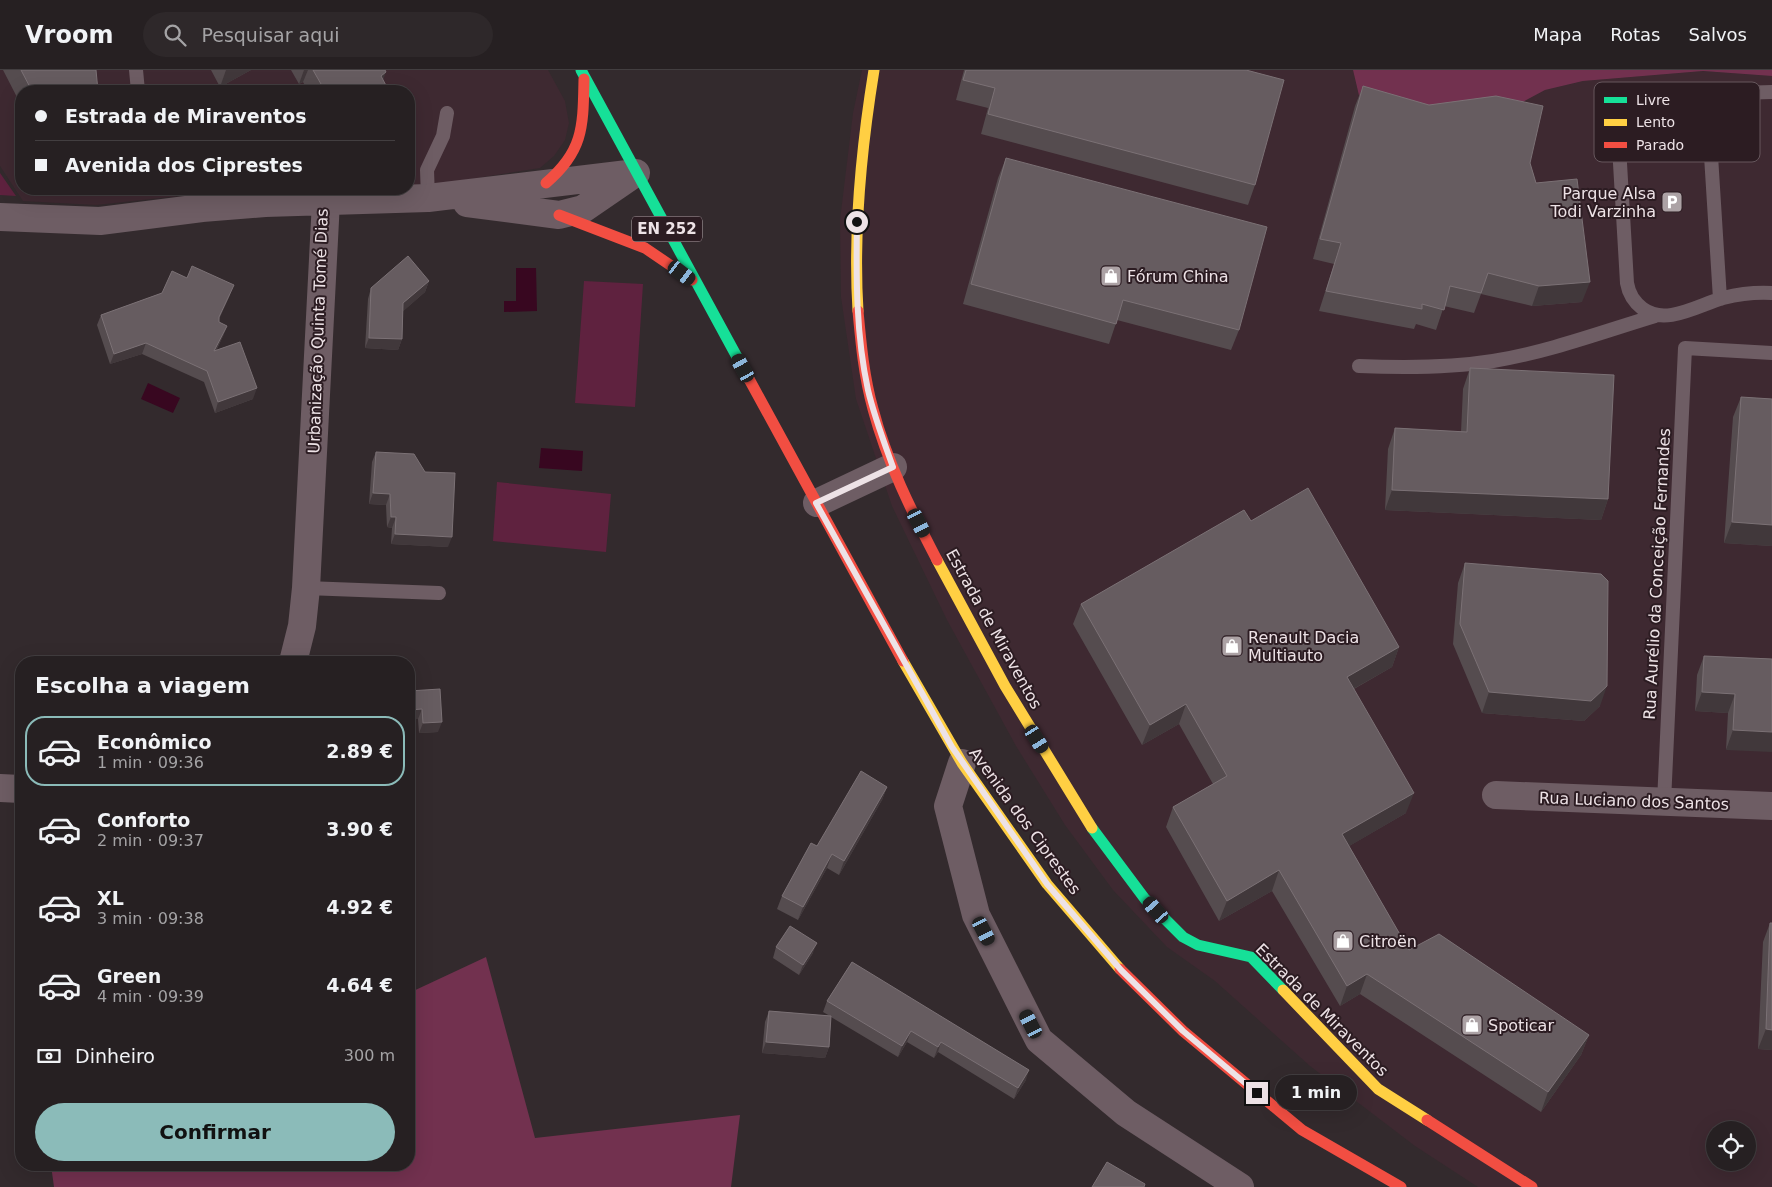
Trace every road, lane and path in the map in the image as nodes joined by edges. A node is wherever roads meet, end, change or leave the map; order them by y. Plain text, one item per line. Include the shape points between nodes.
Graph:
1 (136, 70) edge
2 (874, 70) edge
3 (582, 74) edge
4 (137, 85) edge
5 (447, 113) dead end
6 (1621, 162) edge
7 (1711, 162) edge
8 (636, 173) junction
9 (546, 183) junction
10 (197, 198) edge
11 (428, 198) junction
12 (326, 201) junction
13 (559, 215) junction
14 (0, 217) edge
15 (698, 284) junction
16 (1772, 294) edge
17 (1720, 299) junction
18 (1655, 316) junction
19 (1772, 353) edge
20 (1359, 366) dead end
21 (893, 467) junction
22 (816, 503) junction
23 (306, 588) junction
24 (439, 593) dead end
25 (294, 656) edge
26 (962, 763) junction
27 (0, 788) edge
28 (15, 789) edge
29 (1496, 795) dead end
30 (1664, 802) junction
31 (1772, 806) edge
32 (1240, 1187) edge
33 (1401, 1187) edge
34 (1532, 1187) edge

1 - 4 lane
2 - 21 main road, Estrada de Miraventos via 857,204 856,279 868,390
3 - 8 main road, EN 252
3 - 9 main road via 583,125 580,141 572,159
5 - 11 lane via 443,136 428,170
6 - 18 lane via 1627,284 1635,302
7 - 17 lane
8 - 9 street
8 - 13 street via 584,209
8 - 15 main road, EN 252
9 - 11 street
10 - 12 street, Urbanização Quinta Tomé Dias
10 - 14 street, Urbanização Quinta Tomé Dias via 100,221
11 - 12 street
11 - 13 street
12 - 23 street, Urbanização Quinta Tomé Dias
13 - 15 main road via 646,248
15 - 22 main road, EN 252
16 - 17 lane via 1749,293
17 - 18 lane via 1666,317
18 - 20 lane via 1536,352 1492,361 1401,368
19 - 30 lane, Rua Aurélio da Conceição Fernandes via 1685,348
21 - 22 street
21 - 34 main road, Estrada de Miraventos via 964,613 1027,724 1123,871 1167,922 1185,939 1204,948 1236,950 1251,957 1378,1089
22 - 26 main road, Avenida dos Ciprestes / EN 252
23 - 24 lane
23 - 25 street, Urbanização Quinta Tomé Dias
26 - 32 street via 948,806 976,915 1039,1040 1126,1113
26 - 33 main road, Avenida dos Ciprestes / EN 252 via 1047,884 1121,970 1183,1031 1302,1130
27 - 28 street
29 - 30 street, Rua Luciano dos Santos
30 - 31 street, Rua Luciano dos Santos

